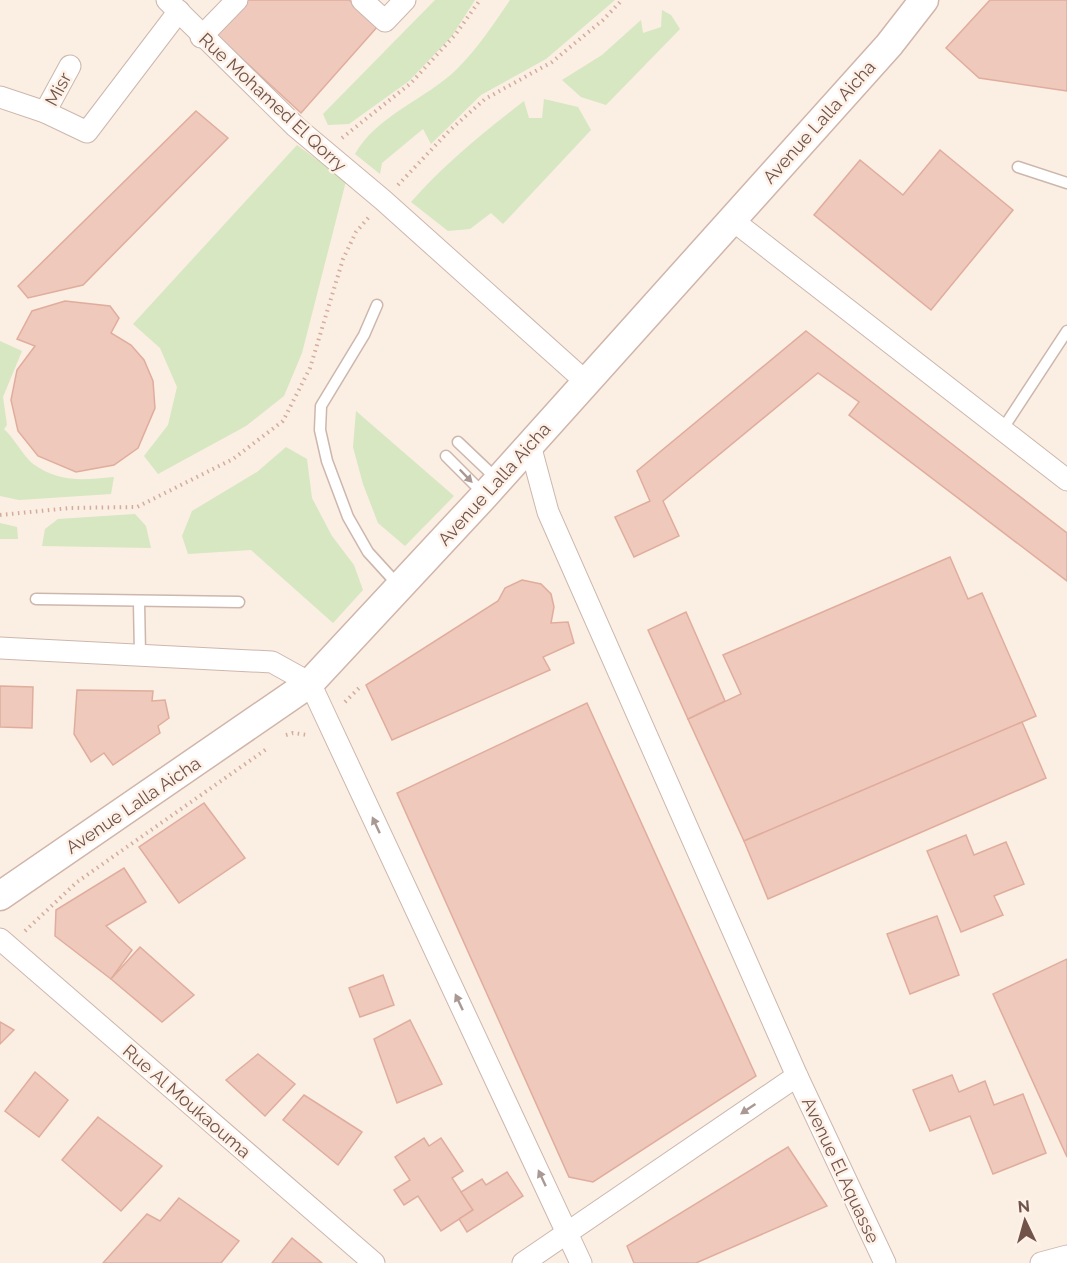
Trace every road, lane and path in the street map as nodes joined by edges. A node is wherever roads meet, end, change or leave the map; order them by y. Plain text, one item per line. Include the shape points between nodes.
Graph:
1 (237, 0) edge
2 (362, 0) edge
3 (405, 0) edge
4 (480, 0) edge
5 (924, 0) edge
6 (173, 5) edge
7 (201, 37) junction
8 (70, 66) dead end
9 (0, 97) edge
10 (45, 112) junction
11 (326, 153) junction
12 (1018, 167) dead end
13 (1067, 183) edge
14 (731, 219) junction
15 (377, 305) dead end
16 (1067, 332) edge
17 (586, 382) junction
18 (1002, 430) junction
19 (458, 442) dead end
20 (530, 445) junction
21 (446, 456) dead end
22 (1067, 480) edge
23 (181, 487) dead end
24 (492, 488) junction
25 (0, 515) edge
26 (400, 587) junction
27 (36, 599) dead end
28 (139, 602) junction
29 (239, 602) dead end
30 (0, 648) edge
31 (140, 654) junction
32 (310, 683) junction
33 (283, 737) dead end
34 (313, 738) dead end
35 (275, 743) dead end
36 (0, 896) edge
37 (5, 943) edge
38 (797, 1076) junction
39 (567, 1231) junction
40 (1067, 1256) edge
41 (374, 1263) edge
42 (523, 1263) edge
43 (581, 1263) edge
44 (885, 1263) edge
45 (1041, 1263) edge

1 - 7 street
2 - 3 street via 385,21
4 - 11 path via 455,35 411,83
5 - 14 street, Avenue Lalla Aicha via 889,45
6 - 7 street, Rue Mohamed El Qorry
6 - 10 street via 87,132
7 - 11 street, Rue Mohamed El Qorry
8 - 10 street, Misr
9 - 10 street
11 - 17 street, Rue Mohamed El Qorry
12 - 13 lane
14 - 17 street, Avenue Lalla Aicha
14 - 18 street
15 - 26 lane via 364,335 321,406 320,430 348,517 368,552
16 - 18 lane
17 - 20 street, Avenue Lalla Aicha
18 - 22 street
19 - 24 lane
20 - 24 street, Avenue Lalla Aicha
20 - 38 street, Avenue El Aquasse via 548,512
21 -> 24 lane
23 - 25 path via 137,507
24 - 26 street, Avenue Lalla Aicha
26 - 32 street, Avenue Lalla Aicha
27 - 28 lane
28 - 29 lane
28 - 31 lane
30 - 31 street
31 - 32 street via 273,662
32 - 36 street, Avenue Lalla Aicha
39 -> 32 street
33 - 34 path via 293,733
35 - 37 path via 77,882
37 - 41 street, Rue Al Moukaouma
38 -> 39 street
38 - 44 street, Avenue El Aquasse
39 - 42 street
39 - 43 street
40 - 45 street

